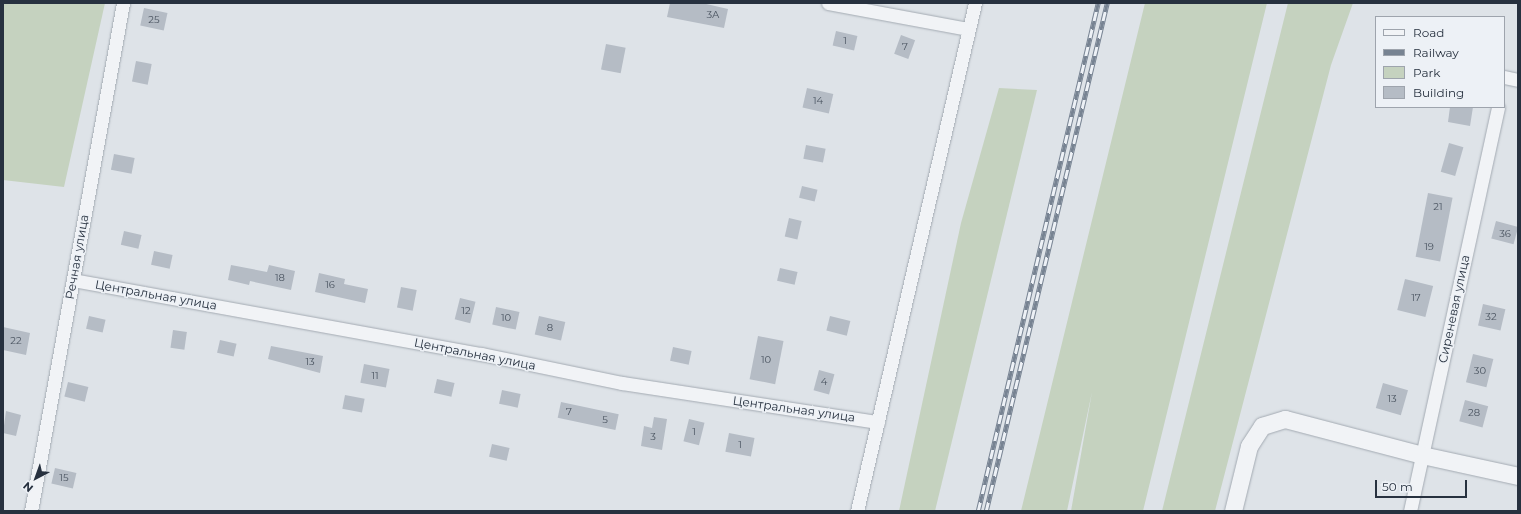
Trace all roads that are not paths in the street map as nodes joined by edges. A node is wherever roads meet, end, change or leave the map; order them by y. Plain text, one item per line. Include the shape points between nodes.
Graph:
1 (123, 3) edge
2 (828, 3) edge
3 (975, 3) edge
4 (968, 29) junction
5 (1505, 77) edge
6 (1518, 80) edge
7 (1498, 108) edge
8 (73, 280) junction
9 (878, 422) junction
10 (1422, 455) junction
11 (1518, 476) edge
12 (31, 511) edge
13 (857, 511) edge
14 (1233, 511) edge
15 (1410, 511) edge

1 - 8 street, Речная улица
2 - 4 street
3 - 4 street
4 - 9 street
5 - 6 street
7 - 10 street, Сиреневая улица
8 - 9 street, Центральная улица via 481,354 622,384
8 - 12 street, Речная улица
9 - 13 street
10 - 11 street
10 - 14 street via 1285,419 1262,426 1249,446
10 - 15 street, Сиреневая улица

